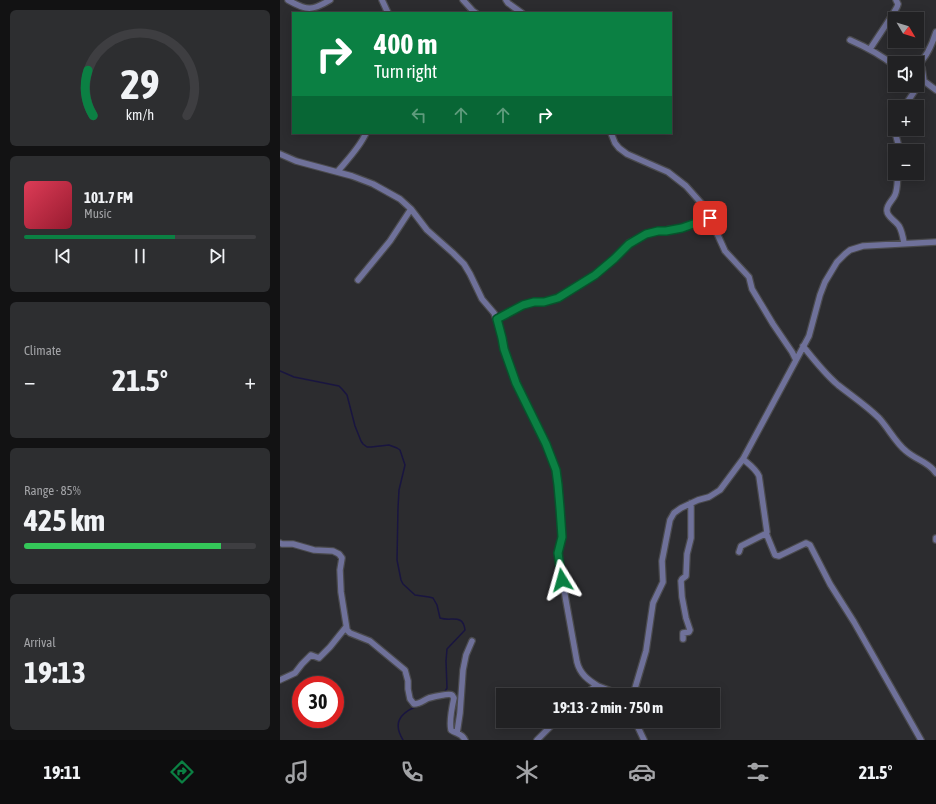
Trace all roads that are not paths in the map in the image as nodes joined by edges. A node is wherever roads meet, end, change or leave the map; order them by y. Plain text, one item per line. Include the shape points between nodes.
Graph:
1 (288, 0) edge
2 (330, 0) edge
3 (382, 0) edge
4 (463, 0) edge
5 (506, 0) edge
6 (896, 0) edge
7 (388, 12) edge
8 (474, 12) edge
9 (521, 12) edge
10 (936, 32) edge
11 (850, 40) dead end
12 (870, 50) junction
13 (924, 58) edge
14 (888, 61) edge
15 (924, 81) edge
16 (936, 90) edge
17 (366, 134) edge
18 (611, 134) edge
19 (280, 154) edge
20 (338, 171) junction
21 (897, 180) edge
22 (411, 209) junction
23 (710, 218) junction
24 (936, 242) edge
25 (904, 243) junction
26 (358, 280) dead end
27 (497, 319) junction
28 (803, 346) junction
29 (796, 360) junction
30 (743, 459) junction
31 (936, 473) edge
32 (692, 503) junction
33 (766, 533) junction
34 (280, 543) edge
35 (739, 552) dead end
36 (346, 627) junction
37 (683, 639) dead end
38 (472, 641) dead end
39 (280, 680) edge
40 (598, 686) junction
41 (593, 688) edge
42 (549, 728) edge
43 (638, 728) edge
44 (457, 733) junction
45 (465, 740) edge
46 (537, 740) edge
47 (644, 740) edge
48 (921, 740) edge

1 - 2 street via 308,9
3 - 7 street
4 - 8 street
5 - 9 street
6 - 12 street via 897,6
10 - 13 street via 931,48
11 - 12 street
12 - 14 street
15 - 16 street
17 - 20 street
18 - 23 street via 617,146 623,151 668,172 686,186
19 - 20 street
20 - 22 street via 373,184 400,199
21 - 25 street via 896,193 887,211 898,224
22 - 26 street via 390,241
22 - 27 street via 427,230 464,264 482,299
23 - 27 street via 682,228 646,234 629,244 595,275 558,298 523,305
23 - 29 street via 725,251 749,277 752,289
24 - 25 street
25 - 28 street via 863,246 850,250 837,262 820,294 809,336
27 - 40 street via 516,383 554,465 562,537 558,553 578,668
28 - 29 street
28 - 31 street via 836,384 879,418 906,451 928,464
29 - 30 street
30 - 32 street via 720,490
30 - 33 street via 758,473
32 - 37 street via 686,576 681,580 682,598 690,630 682,633
32 - 40 street via 677,511 670,520 662,561 663,582 653,603 646,651 633,695
33 - 35 street via 741,546
33 - 48 street via 777,556 806,544 810,545
34 - 36 street via 339,554 342,558 341,592
36 - 39 street via 319,658 311,655 295,673
36 - 44 street via 350,633 370,641 405,670 410,699 414,704 440,695 453,696 450,727
38 - 44 street via 463,670
40 - 41 street
42 - 46 street
43 - 47 street
44 - 45 street

